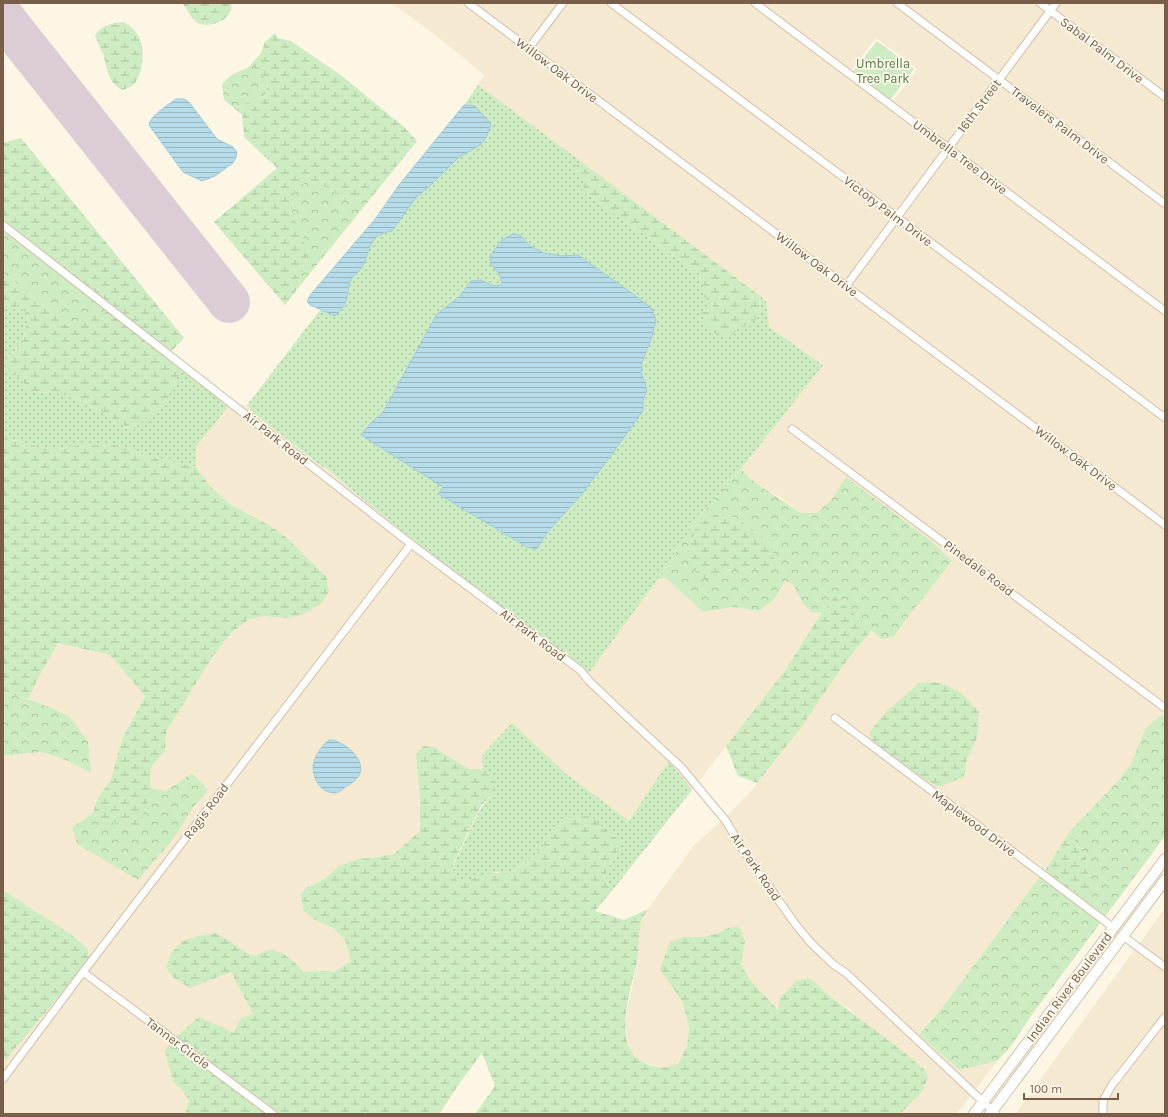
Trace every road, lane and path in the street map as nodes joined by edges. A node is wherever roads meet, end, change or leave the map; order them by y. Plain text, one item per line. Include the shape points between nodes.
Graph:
1 (468, 3) edge
2 (563, 3) edge
3 (611, 3) edge
4 (755, 3) edge
5 (897, 3) edge
6 (1040, 3) edge
7 (1056, 3) edge
8 (1050, 11) junction
9 (529, 48) junction
10 (999, 79) junction
11 (1165, 97) edge
12 (948, 148) junction
13 (1165, 204) edge
14 (897, 217) junction
15 (3, 225) edge
16 (846, 286) junction
17 (1165, 311) edge
18 (1165, 418) edge
19 (792, 429) dead end
20 (1165, 525) edge
21 (411, 544) junction
22 (1165, 708) edge
23 (835, 718) dead end
24 (1165, 859) edge
25 (1165, 880) edge
26 (1124, 914) junction
27 (1114, 928) junction
28 (1123, 936) junction
29 (1114, 949) junction
30 (1165, 967) edge
31 (83, 972) junction
32 (1165, 1017) edge
33 (3, 1078) edge
34 (983, 1102) junction
35 (993, 1113) edge
36 (273, 1114) edge
37 (974, 1114) edge
38 (1103, 1114) edge

1 - 9 street, Willow Oak Drive
2 - 9 street
3 - 14 street, Victory Palm Drive
4 - 12 street, Umbrella Tree Drive
5 - 10 street, Travelers Palm Drive
6 - 8 street, Sabal Palm Drive
7 - 8 street, 16th Street
8 - 10 street, 16th Street
8 - 11 street, Sabal Palm Drive
9 - 16 street, Willow Oak Drive
10 - 12 street, 16th Street
10 - 13 street, Travelers Palm Drive
12 - 14 street, 16th Street
12 - 17 street, Umbrella Tree Drive
14 - 16 street, 16th Street
14 - 18 street, Victory Palm Drive
15 - 21 street, Air Park Road
16 - 20 street, Willow Oak Drive
19 - 22 street, Pinedale Road
21 - 31 street, Ragis Road
21 - 34 street, Air Park Road via 580,670 681,767 726,821 743,850 811,943
23 - 27 street, Maplewood Drive
24 - 26 main road, Indian River Boulevard
25 - 28 main road, Indian River Boulevard
26 - 27 main road, Indian River Boulevard
26 - 28 main road via 1121,929
27 - 29 main road
27 - 34 main road, Indian River Boulevard
28 - 29 main road, Indian River Boulevard
28 - 30 street
29 - 35 main road, Indian River Boulevard
31 - 33 street, Ragis Road
31 - 36 street, Tanner Circle
32 - 38 street via 1112,1086 1103,1101
34 - 35 street, Air Park Road
34 - 37 main road, Indian River Boulevard

